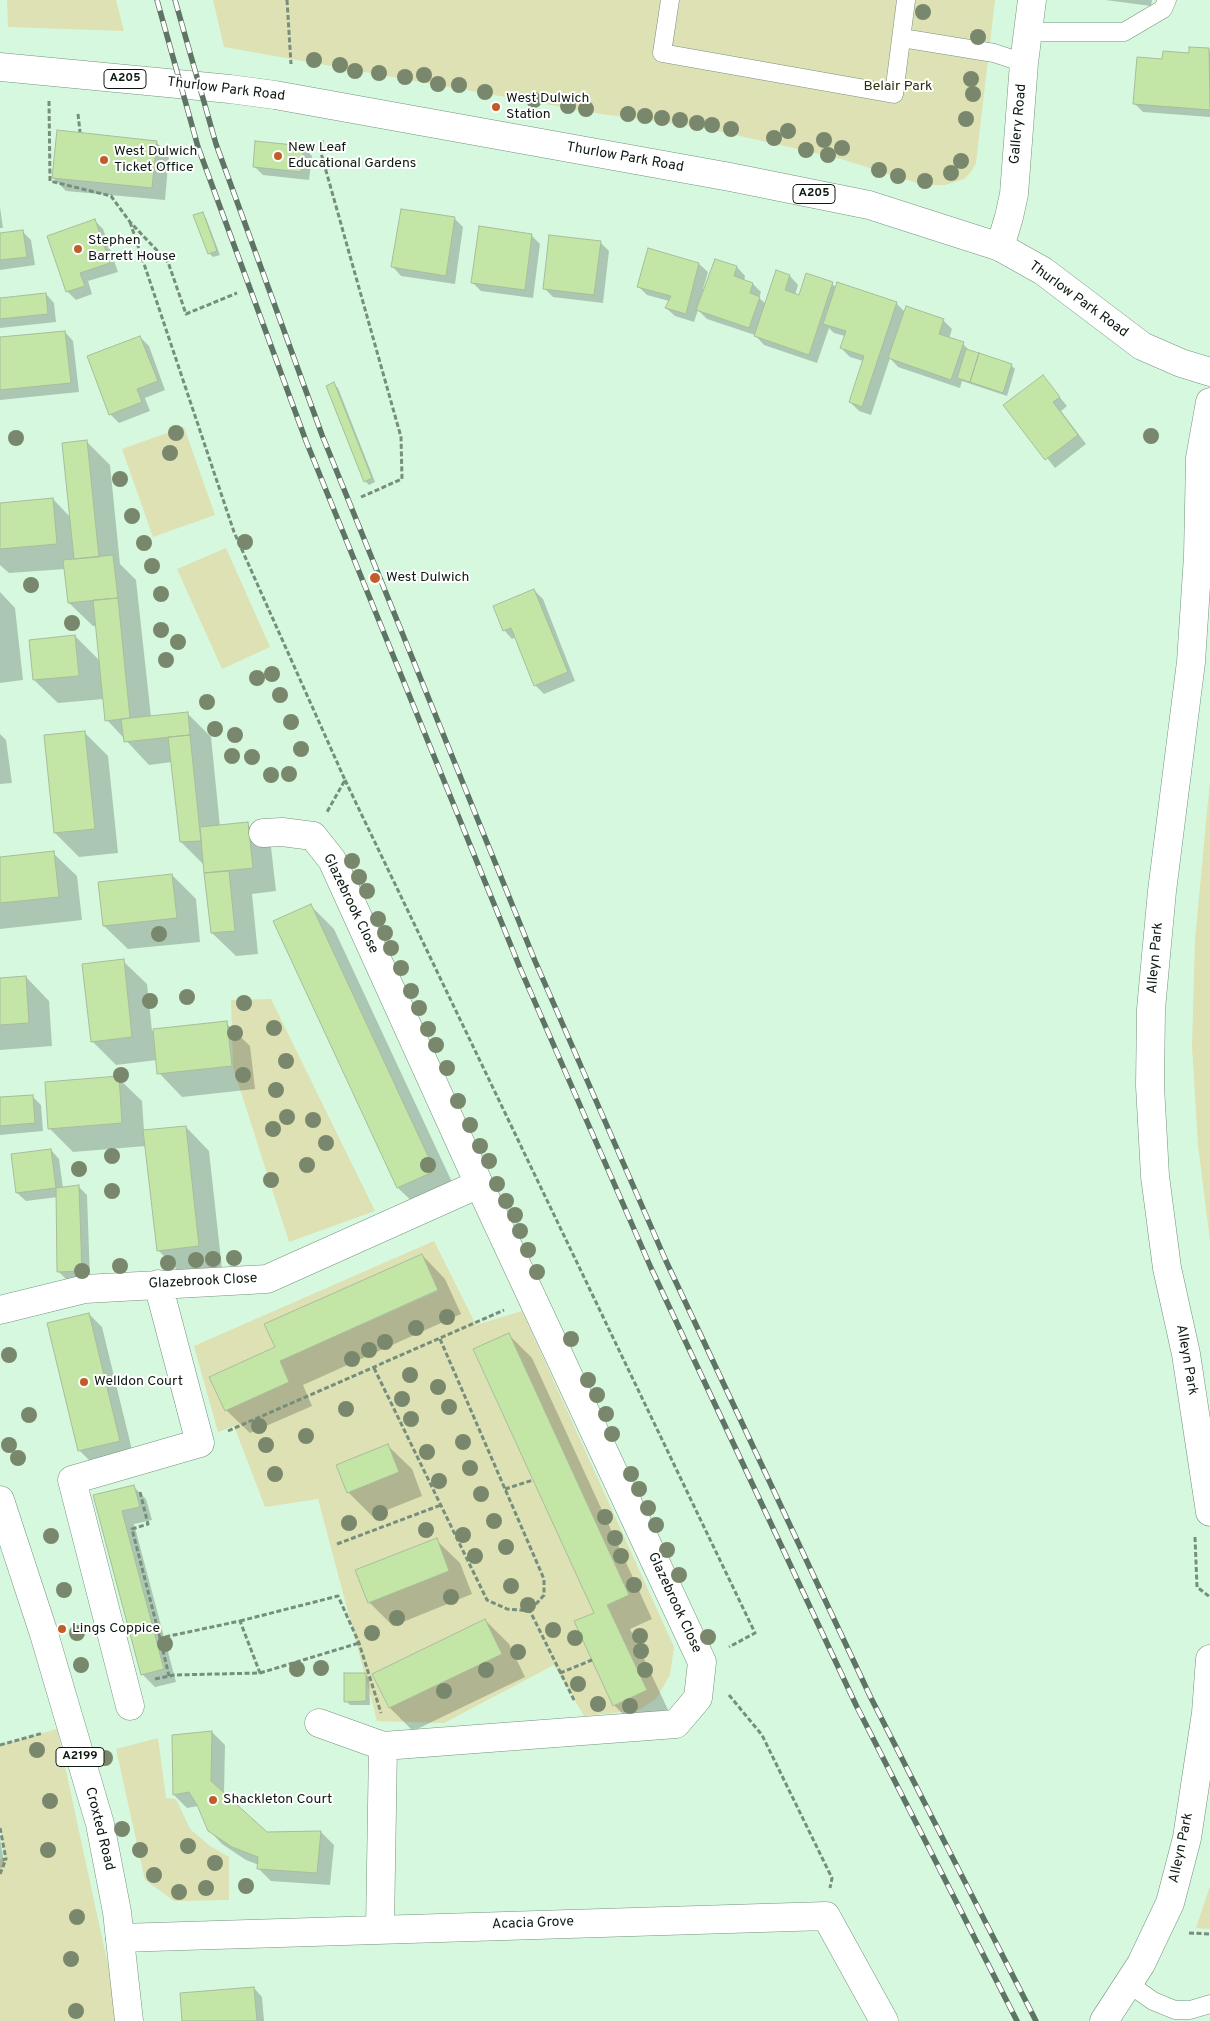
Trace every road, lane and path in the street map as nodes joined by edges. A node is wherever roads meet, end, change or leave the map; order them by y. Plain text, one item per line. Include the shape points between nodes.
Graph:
1 (287, 0) edge
2 (670, 0) edge
3 (906, 0) edge
4 (1032, 0) edge
5 (1167, 0) edge
6 (1028, 32) junction
7 (902, 38) junction
8 (1024, 62) junction
9 (291, 64) dead end
10 (0, 67) edge
11 (48, 72) junction
12 (78, 114) dead end
13 (80, 132) dead end
14 (322, 140) dead end
15 (78, 181) dead end
16 (80, 187) junction
17 (130, 222) junction
18 (1000, 247) junction
19 (236, 293) dead end
20 (1210, 372) edge
21 (1210, 402) edge
22 (361, 497) dead end
23 (345, 780) junction
24 (263, 833) dead end
25 (313, 836) junction
26 (479, 1184) junction
27 (158, 1284) junction
28 (532, 1298) junction
29 (0, 1310) edge
30 (440, 1339) junction
31 (374, 1368) junction
32 (200, 1443) junction
33 (132, 1462) junction
34 (533, 1480) dead end
35 (505, 1489) junction
36 (0, 1500) edge
37 (441, 1505) junction
38 (1202, 1521) edge
39 (337, 1544) dead end
40 (1210, 1597) edge
41 (530, 1611) junction
42 (240, 1621) junction
43 (160, 1638) junction
44 (359, 1643) junction
45 (1210, 1659) edge
46 (592, 1660) dead end
47 (702, 1662) junction
48 (260, 1673) junction
49 (560, 1673) junction
50 (170, 1676) junction
51 (128, 1696) joint
52 (319, 1723) dead end
53 (70, 1724) junction
54 (589, 1729) junction
55 (0, 1745) edge
56 (383, 1746) junction
57 (0, 1828) edge
58 (6, 1859) junction
59 (0, 1860) edge
60 (0, 1874) edge
61 (826, 1916) junction
62 (380, 1929) junction
63 (1186, 1932) dead end
64 (1210, 1934) edge
65 (120, 1938) junction
66 (1129, 1984) junction
67 (1210, 2004) edge
68 (129, 2021) edge
69 (884, 2021) edge
70 (1104, 2021) edge

1 - 9 path
2 - 7 lane via 662,53 894,94
3 - 7 lane
4 - 6 main road, Gallery Road
5 - 6 lane via 1163,8 1124,32
6 - 8 main road, Gallery Road
7 - 8 lane via 994,53
8 - 18 main road, Gallery Road via 1014,194
10 - 11 main road, Thurlow Park Road / A205
11 - 16 path via 50,181
11 - 18 main road, Thurlow Park Road / A205 via 275,96 730,177 869,206
12 - 13 path
14 - 22 path via 321,153 400,437 402,479
15 - 16 path
16 - 17 path via 111,196
17 - 19 path via 168,262 186,314
17 - 23 path via 234,532
18 - 20 main road, Thurlow Park Road / A205 via 1043,272 1142,346
21 - 38 main road, Alleyn Park via 1200,458 1191,662 1161,901 1152,1009 1150,1086 1155,1176 1168,1268 1186,1354
23 - 25 path
23 - 47 path via 755,1633
24 - 25 main road
25 - 26 main road, Glazebrook Close via 332,860
26 - 27 main road, Glazebrook Close via 267,1279
26 - 28 main road, Glazebrook Close
27 - 29 main road, Glazebrook Close via 85,1289
27 - 32 main road
28 - 30 path
28 - 47 main road, Glazebrook Close
30 - 31 path
30 - 35 path
31 - 32 path
31 - 37 path
32 - 33 main road
33 - 43 path via 148,1524 132,1529
33 - 51 main road via 72,1480
34 - 35 path
35 - 41 path via 544,1579 544,1595
36 - 53 main road, Croxted Road / A2199
37 - 39 path
37 - 41 path via 487,1600 507,1609
38 - 40 path via 1196,1587
41 - 49 path
42 - 43 path
42 - 44 path via 338,1596
42 - 48 path
43 - 50 path
44 - 48 path
44 - 56 path via 381,1714
45 - 66 main road, Alleyn Park via 1206,1713 1187,1838 1170,1903
46 - 49 path
47 - 54 main road, Glazebrook Close via 698,1698 676,1724
47 - 61 path via 762,1735 819,1851 832,1878
48 - 50 path
49 - 54 path
50 - 51 path
52 - 56 main road
53 - 55 path
53 - 65 main road, Croxted Road / A2199 via 100,1824
54 - 56 main road, Glazebrook Close
56 - 62 main road
57 - 58 path
58 - 59 path
58 - 60 path
61 - 62 main road, Acacia Grove
61 - 69 main road
62 - 65 main road, Acacia Grove
63 - 64 path
65 - 68 main road, Croxted Road / A2199
66 - 67 lane via 1153,2001 1175,2010 1190,2010
66 - 70 main road, Alleyn Park

